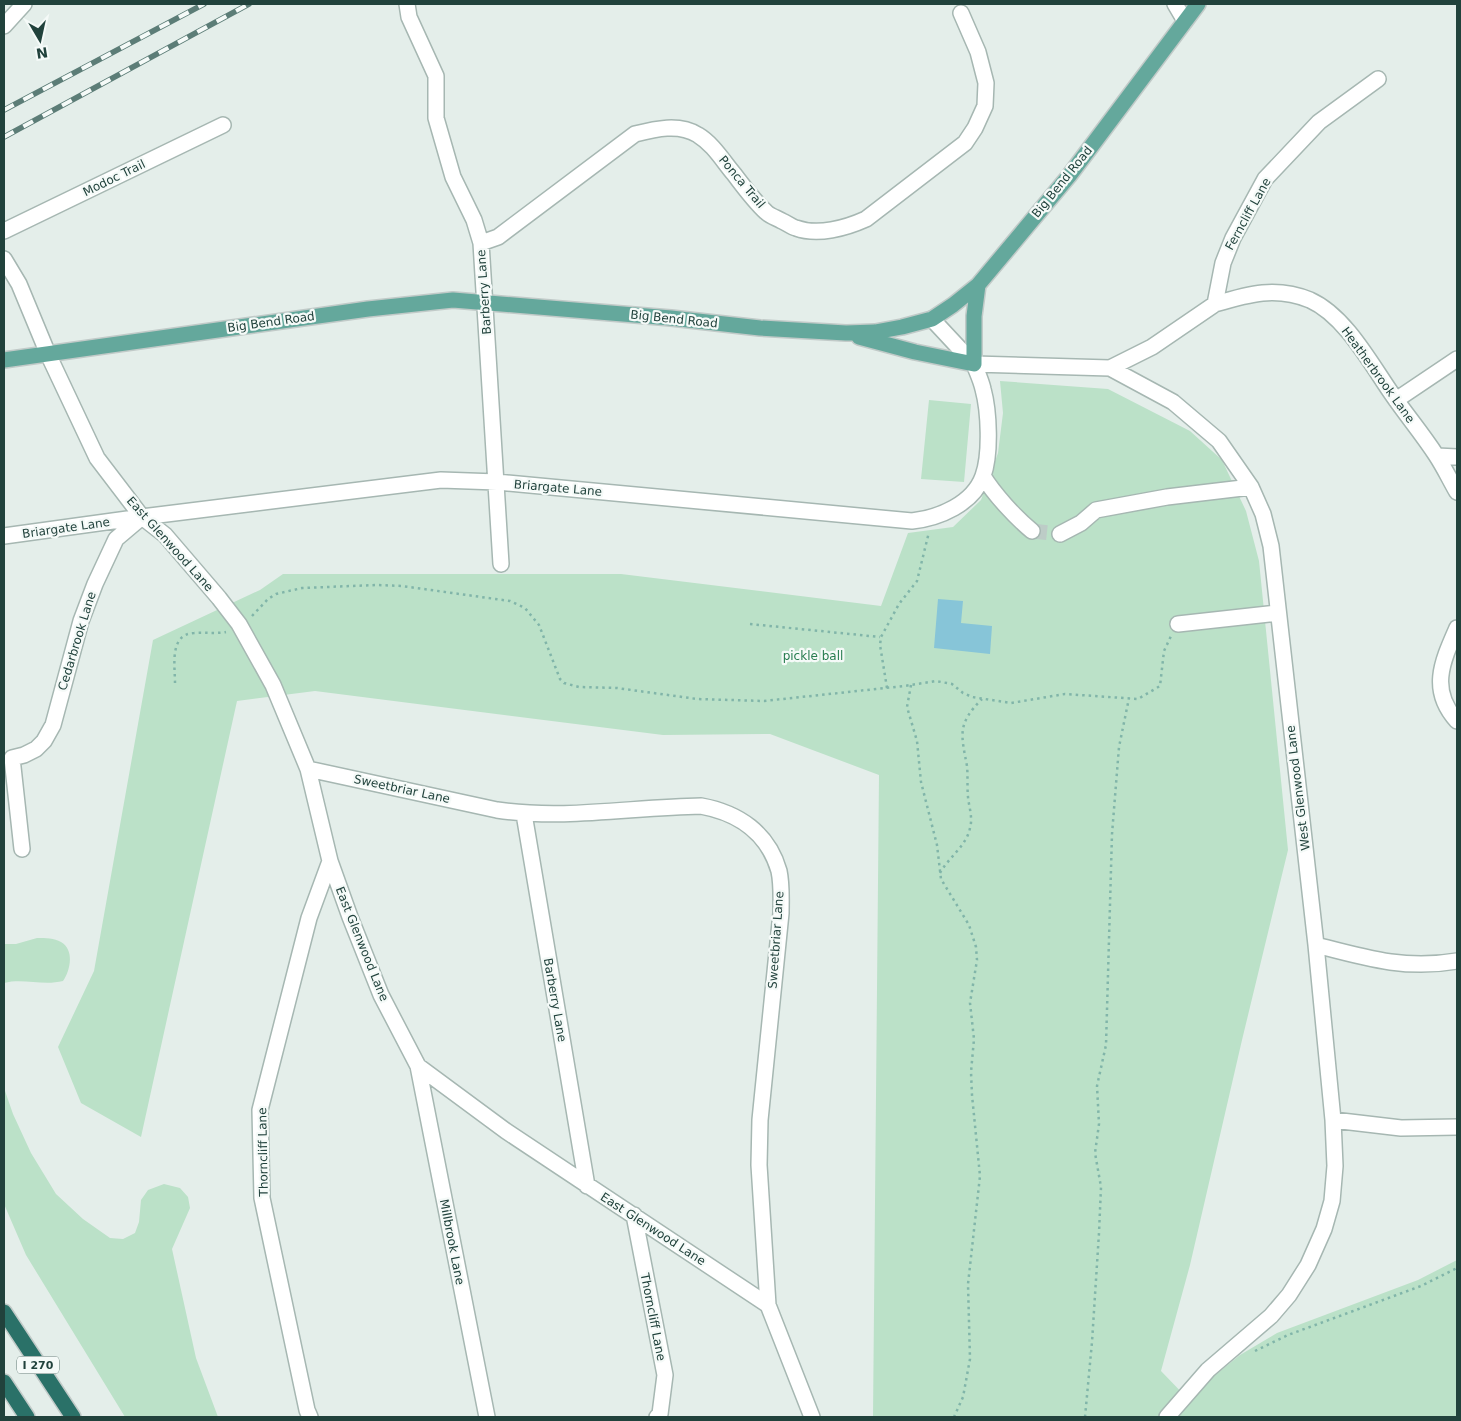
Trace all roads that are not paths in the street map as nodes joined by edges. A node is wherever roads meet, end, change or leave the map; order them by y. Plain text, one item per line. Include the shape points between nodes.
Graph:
1 (24, 4) edge
2 (408, 4) edge
3 (1175, 4) edge
4 (1198, 4) edge
5 (958, 7) edge
6 (1185, 21) junction
7 (4, 26) edge
8 (1378, 79) dead end
9 (223, 125) dead end
10 (4, 231) edge
11 (481, 243) junction
12 (4, 259) edge
13 (978, 285) junction
14 (484, 302) junction
15 (1214, 304) junction
16 (932, 319) junction
17 (846, 333) junction
18 (48, 354) junction
19 (1457, 359) edge
20 (4, 360) edge
21 (974, 364) junction
22 (1110, 368) junction
23 (1396, 400) junction
24 (1437, 456) junction
25 (1457, 456) edge
26 (983, 476) junction
27 (497, 482) junction
28 (1252, 487) junction
29 (1457, 492) edge
30 (142, 517) junction
31 (1032, 530) tunnel mouth
32 (1060, 534) tunnel mouth
33 (4, 536) edge
34 (501, 564) dead end
35 (1278, 613) junction
36 (1178, 624) road end
37 (1457, 628) edge
38 (1457, 721) edge
39 (8, 757) edge
40 (308, 769) junction
41 (524, 814) junction
42 (22, 849) dead end
43 (330, 861) junction
44 (1316, 945) junction
45 (1457, 961) edge
46 (418, 1066) junction
47 (1333, 1120) junction
48 (1457, 1126) edge
49 (587, 1186) junction
50 (634, 1215) junction
51 (768, 1305) junction
52 (4, 1312) edge
53 (4, 1382) edge
54 (27, 1417) edge
55 (73, 1417) edge
56 (310, 1417) edge
57 (487, 1417) edge
58 (657, 1417) edge
59 (812, 1417) edge
60 (1166, 1417) edge

1 - 7 street
2 - 11 street, Barberry Lane via 409,17 436,76 436,118 453,177 474,220
3 - 6 street
4 - 6 main road, Big Bend Road
5 - 11 street, Ponca Trail via 978,52 986,83 984,106 975,128 965,143 866,219 838,229 806,231 796,228 767,213 713,148 697,134 678,128 656,129 635,134 498,237
6 - 13 main road, Big Bend Road via 1069,176
8 - 15 street, Ferncliff Lane via 1319,122 1265,179 1233,238
9 - 10 street, Modoc Trail
11 - 14 street, Barberry Lane
12 - 18 street, East Glenwood Lane via 19,284
13 - 16 main road, Big Bend Road
13 - 21 main road
14 - 17 main road, Big Bend Road
14 - 18 main road, Big Bend Road via 453,300 385,307
14 - 27 street, Barberry Lane
15 - 22 street via 1152,347
15 - 23 street, Heatherbrook Lane via 1269,291 1312,301 1349,332
16 - 17 main road, Big Bend Road via 875,332
16 - 21 street
17 - 21 main road
18 - 20 main road, Big Bend Road
18 - 30 street, East Glenwood Lane via 97,458
19 - 23 street
21 - 22 street, West Glenwood Lane
21 - 26 street, Briargate Lane via 984,389 989,431
22 - 28 street, West Glenwood Lane via 1173,402 1219,441
23 - 24 street, Heatherbrook Lane
24 - 25 street
24 - 29 street, Heatherbrook Lane
26 - 27 street, Briargate Lane via 972,494 959,504 928,519 912,521
26 - 31 street via 994,492
27 - 30 street, Briargate Lane via 441,480
27 - 34 street, Barberry Lane
28 - 32 street via 1167,497 1096,510
28 - 35 street, West Glenwood Lane via 1271,546
30 - 33 street, Briargate Lane
30 - 39 street, Cedarbrook Lane via 116,539 94,584 53,725 36,749
30 - 40 street, East Glenwood Lane via 165,536 238,624 274,685
35 - 36 street
35 - 44 street, West Glenwood Lane
37 - 38 street via 1441,667 1440,681 1442,697
39 - 42 street, Cedarbrook Lane
40 - 41 street, Sweetbriar Lane
40 - 43 street, East Glenwood Lane
41 - 49 street, Barberry Lane
41 - 51 street, Sweetbriar Lane via 701,806 720,809 754,829 773,854 779,873 781,914 758,1165
43 - 46 street, East Glenwood Lane via 381,995
43 - 56 street, Thorncliff Lane via 309,918 260,1110 262,1198
44 - 45 street via 1401,964
44 - 47 street, West Glenwood Lane
46 - 49 street, East Glenwood Lane
46 - 57 street, Millbrook Lane
47 - 48 street via 1400,1128
47 - 60 street, West Glenwood Lane via 1335,1166 1332,1201 1308,1265 1271,1316 1208,1370
49 - 50 street, East Glenwood Lane
50 - 51 street, East Glenwood Lane
50 - 58 street, Thorncliff Lane via 665,1375
51 - 59 street
52 - 55 highway, I 270
53 - 54 highway, I 270

